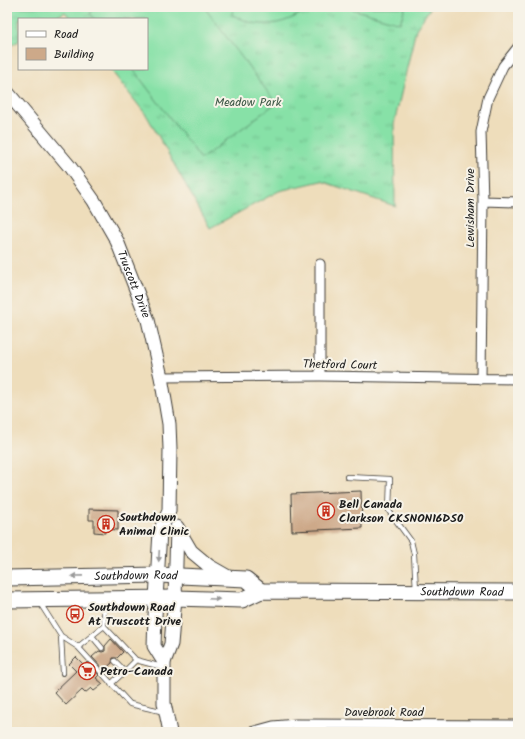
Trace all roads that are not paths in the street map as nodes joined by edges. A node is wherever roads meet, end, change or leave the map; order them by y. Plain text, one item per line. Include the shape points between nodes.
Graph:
1 (518, 46) edge
2 (7, 92) edge
3 (483, 201) junction
4 (518, 202) edge
5 (320, 264) dead end
6 (320, 376) junction
7 (161, 377) junction
8 (481, 378) junction
9 (518, 379) edge
10 (347, 477) dead end
11 (169, 511) junction
12 (177, 528) junction
13 (158, 575) junction
14 (176, 576) junction
15 (7, 578) edge
16 (230, 578) junction
17 (261, 591) junction
18 (417, 592) junction
19 (518, 592) edge
20 (155, 598) junction
21 (174, 598) junction
22 (110, 599) junction
23 (7, 600) edge
24 (38, 600) junction
25 (104, 626) junction
26 (61, 636) junction
27 (92, 636) junction
28 (78, 647) junction
29 (102, 648) dead end
30 (136, 660) junction
31 (114, 661) dead end
32 (165, 665) junction
33 (124, 671) junction
34 (63, 673) dead end
35 (111, 684) junction
36 (166, 713) junction
37 (518, 725) edge
38 (417, 728) edge
39 (170, 732) edge
40 (251, 732) edge

1 - 3 street, Lewisham Drive via 503,66 488,98 481,132
2 - 7 street, Truscott Drive via 70,167 94,201 117,241 148,320
3 - 4 street
3 - 8 street, Lewisham Drive
5 - 6 street
6 - 7 street, Thetford Court
6 - 8 street, Thetford Court
7 - 11 street, Truscott Drive via 169,424
8 - 9 street, Thetford Court
10 - 18 lane via 390,479 389,511 411,541
11 - 12 street, Truscott Drive
11 -> 13 street, Truscott Drive via 160,531
12 - 14 street, Truscott Drive
12 - 16 street via 191,551 209,566
13 - 14 main road, Southdown Road
13 -> 15 main road, Southdown Road
13 - 20 street, Truscott Drive
14 - 16 main road, Southdown Road
14 - 21 street, Truscott Drive
16 - 17 main road, Southdown Road via 246,579
17 - 18 main road, Southdown Road
21 -> 17 main road, Southdown Road via 242,600
18 - 19 main road, Southdown Road
20 - 21 main road, Southdown Road
20 - 22 main road, Southdown Road
20 - 32 street, Truscott Drive via 154,646
21 - 32 street, Truscott Drive via 171,644
22 - 24 main road, Southdown Road
22 - 25 lane via 104,610
23 - 24 main road, Southdown Road
24 - 26 lane
25 - 27 lane
25 - 30 lane
26 - 28 lane
26 - 34 lane
27 - 28 lane
27 - 29 lane
28 - 35 lane
30 - 32 lane
30 - 33 lane
31 - 33 lane
32 - 36 street, Truscott Drive
33 - 35 lane
35 - 36 lane via 130,704
36 - 39 street, Truscott Drive
37 - 38 street, Davebrook Road
38 - 40 street, Davebrook Road via 296,724 272,726

